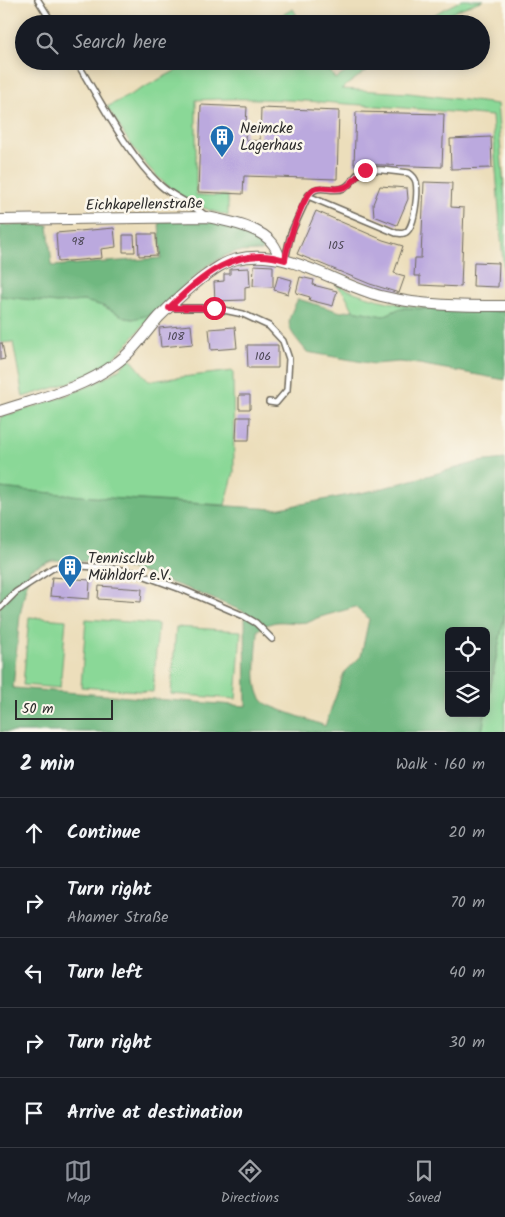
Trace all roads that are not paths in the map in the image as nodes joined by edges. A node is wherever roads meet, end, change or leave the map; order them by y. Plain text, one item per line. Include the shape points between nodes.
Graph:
1 (38, 0) edge
2 (47, 15) edge
3 (82, 70) edge
4 (308, 196) junction
5 (207, 217) junction
6 (0, 220) edge
7 (282, 259) junction
8 (505, 306) edge
9 (169, 308) junction
10 (269, 402) dead end
11 (0, 411) edge
12 (0, 608) edge
13 (272, 639) dead end

1 - 2 lane
3 - 5 lane via 145,168 160,185
4 - 4 lane via 404,234 413,223 416,182 409,173 365,170 347,187 318,188
4 - 7 lane
5 - 6 street, Eichkapellenstraße
5 - 7 street, Eichkapellenstraße via 239,224 265,236
7 - 8 street via 358,289 395,299 444,305
7 - 9 street via 246,257 223,264
9 - 10 lane via 214,308 243,314 269,326 283,341 289,359 287,390 276,403
9 - 11 street via 133,348 106,371 66,390
12 - 13 lane via 16,592 53,568 66,565 101,567 137,574 186,591 244,616

